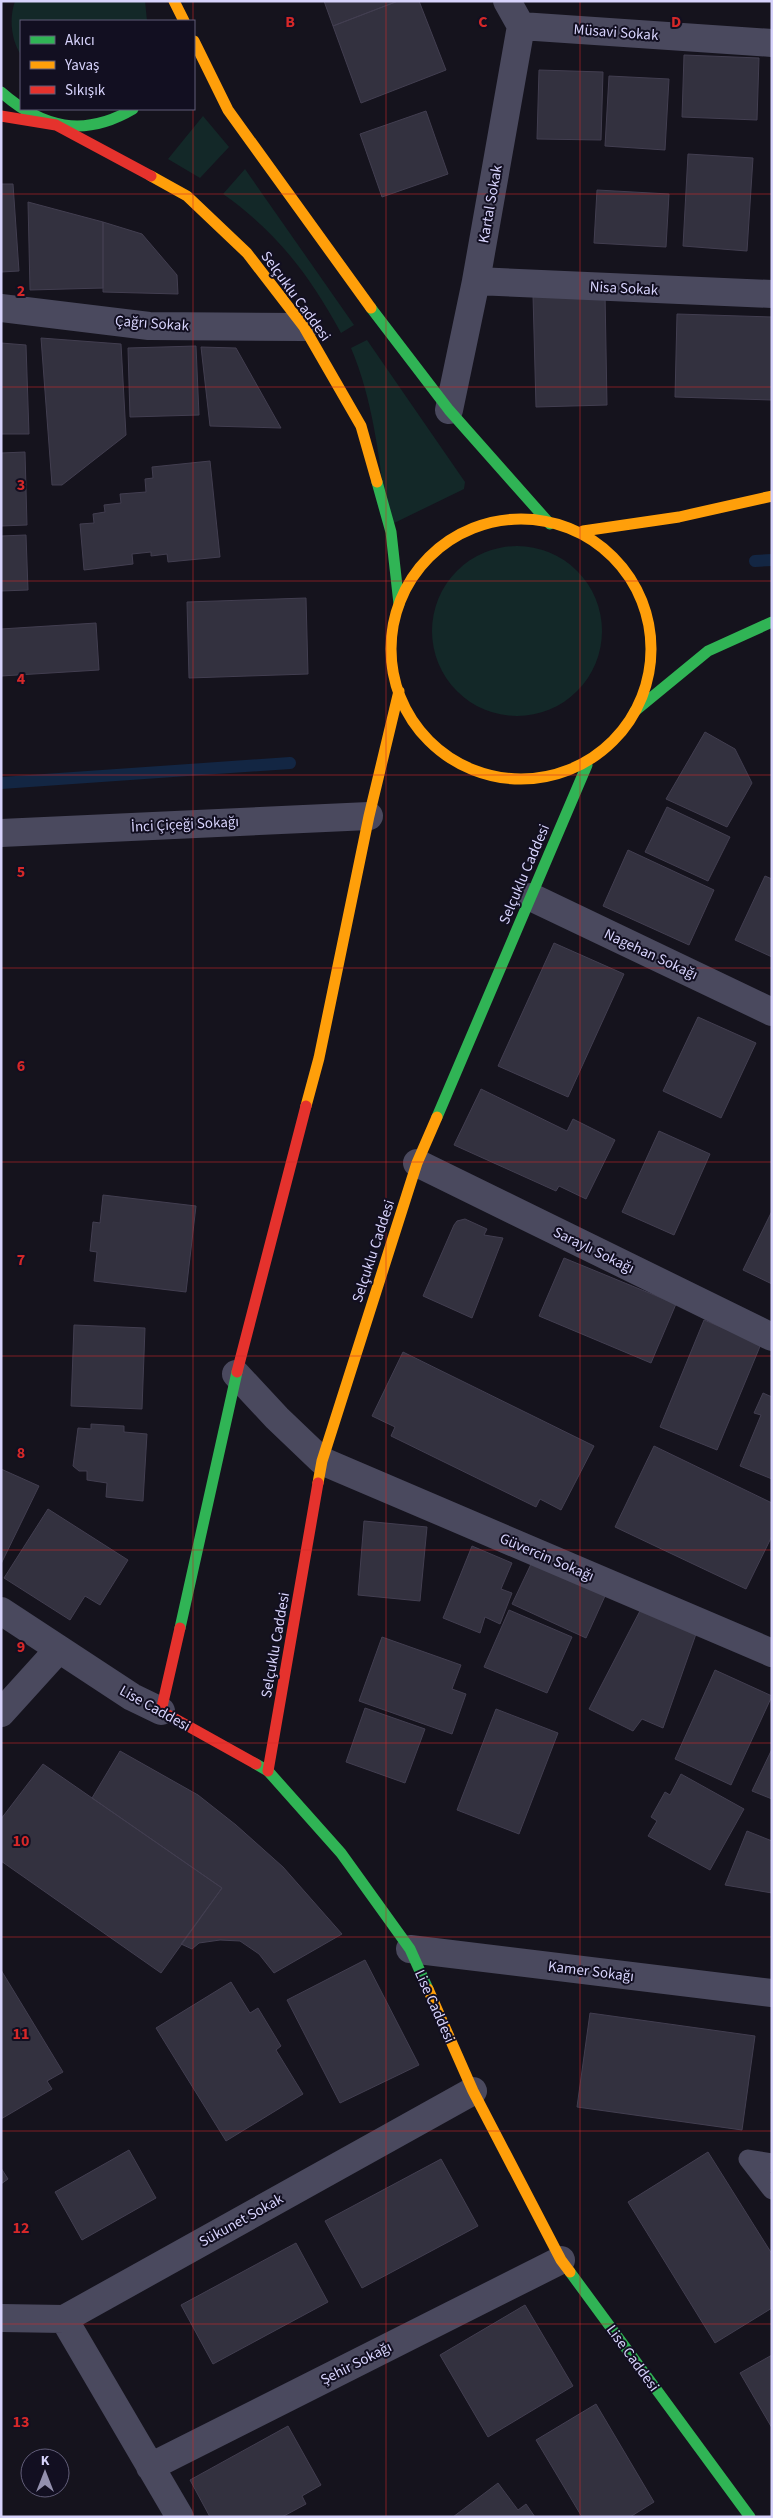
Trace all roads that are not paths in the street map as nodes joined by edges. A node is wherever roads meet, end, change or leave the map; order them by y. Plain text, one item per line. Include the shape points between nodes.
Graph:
1 (174, 1) edge
2 (507, 1) edge
3 (176, 20) edge
4 (184, 20) edge
5 (521, 26) junction
6 (195, 43) edge
7 (772, 43) edge
8 (1, 92) edge
9 (20, 108) edge
10 (23, 110) edge
11 (131, 110) edge
12 (1, 116) edge
13 (56, 125) junction
14 (476, 281) junction
15 (772, 294) edge
16 (1, 308) edge
17 (304, 327) junction
18 (449, 410) junction
19 (772, 496) edge
20 (550, 524) junction
21 (584, 531) junction
22 (399, 604) junction
23 (772, 622) edge
24 (399, 691) junction
25 (634, 712) junction
26 (587, 765) junction
27 (369, 816) junction
28 (1, 833) edge
29 (531, 897) junction
30 (772, 1012) edge
31 (417, 1163) junction
32 (772, 1337) edge
33 (236, 1374) junction
34 (322, 1461) junction
35 (1, 1611) edge
36 (59, 1649) junction
37 (772, 1653) edge
38 (161, 1711) junction
39 (1, 1713) edge
40 (268, 1771) junction
41 (410, 1949) junction
42 (772, 1993) edge
43 (473, 2091) junction
44 (772, 2163) edge
45 (772, 2190) edge
46 (561, 2260) junction
47 (1, 2318) edge
48 (64, 2319) junction
49 (150, 2466) junction
50 (180, 2517) edge
51 (750, 2517) edge

1 - 3 street
1 - 4 street
2 - 5 street
5 - 7 street, Müsavi Sokak
5 - 14 street, Kartal Sokak
6 - 18 street via 228,110
8 - 9 street
10 - 13 street
11 - 13 street via 90,126
12 - 13 street
13 - 17 street, Selçuklu Caddesi via 187,196 246,253
14 - 15 street, Nisa Sokak
14 - 18 street, Kartal Sokak
16 - 17 street, Çağrı Sokak via 149,326
17 - 22 street, Selçuklu Caddesi via 361,426 391,532
18 - 20 street
19 - 21 street via 679,517
20 - 21 street
20 - 22 street via 537,520 494,521 476,525 454,536 422,561
21 - 25 street via 610,551 626,572 649,628 651,655 646,684
22 - 24 street via 393,630 393,660
23 - 25 street via 708,652
24 - 26 street via 414,723 427,739 486,774 526,781 570,773
24 - 27 street
25 - 26 street via 623,732 606,751
26 - 29 street, Selçuklu Caddesi
27 - 28 street, İnci Çiçeği Sokağı
27 - 33 street via 319,1058
29 - 30 street, Nagehan Sokağı
29 - 31 street, Selçuklu Caddesi
31 - 32 street, Saraylı Sokağı
31 - 34 street, Selçuklu Caddesi
33 - 34 street
33 - 38 street
34 - 37 street, Güvercin Sokağı
34 - 40 street, Selçuklu Caddesi
35 - 36 street, Lise Caddesi
36 - 38 street, Lise Caddesi via 132,1697
36 - 39 street
38 - 40 street, Lise Caddesi
40 - 41 street, Lise Caddesi via 341,1853
41 - 42 street, Kamer Sokağı
41 - 43 street, Lise Caddesi
43 - 46 street, Lise Caddesi
43 - 48 street, Sükunet Sokak
44 - 45 lane via 748,2159
46 - 49 street, Şehir Sokağı
46 - 51 street, Lise Caddesi
47 - 48 street
48 - 49 street
49 - 50 street

